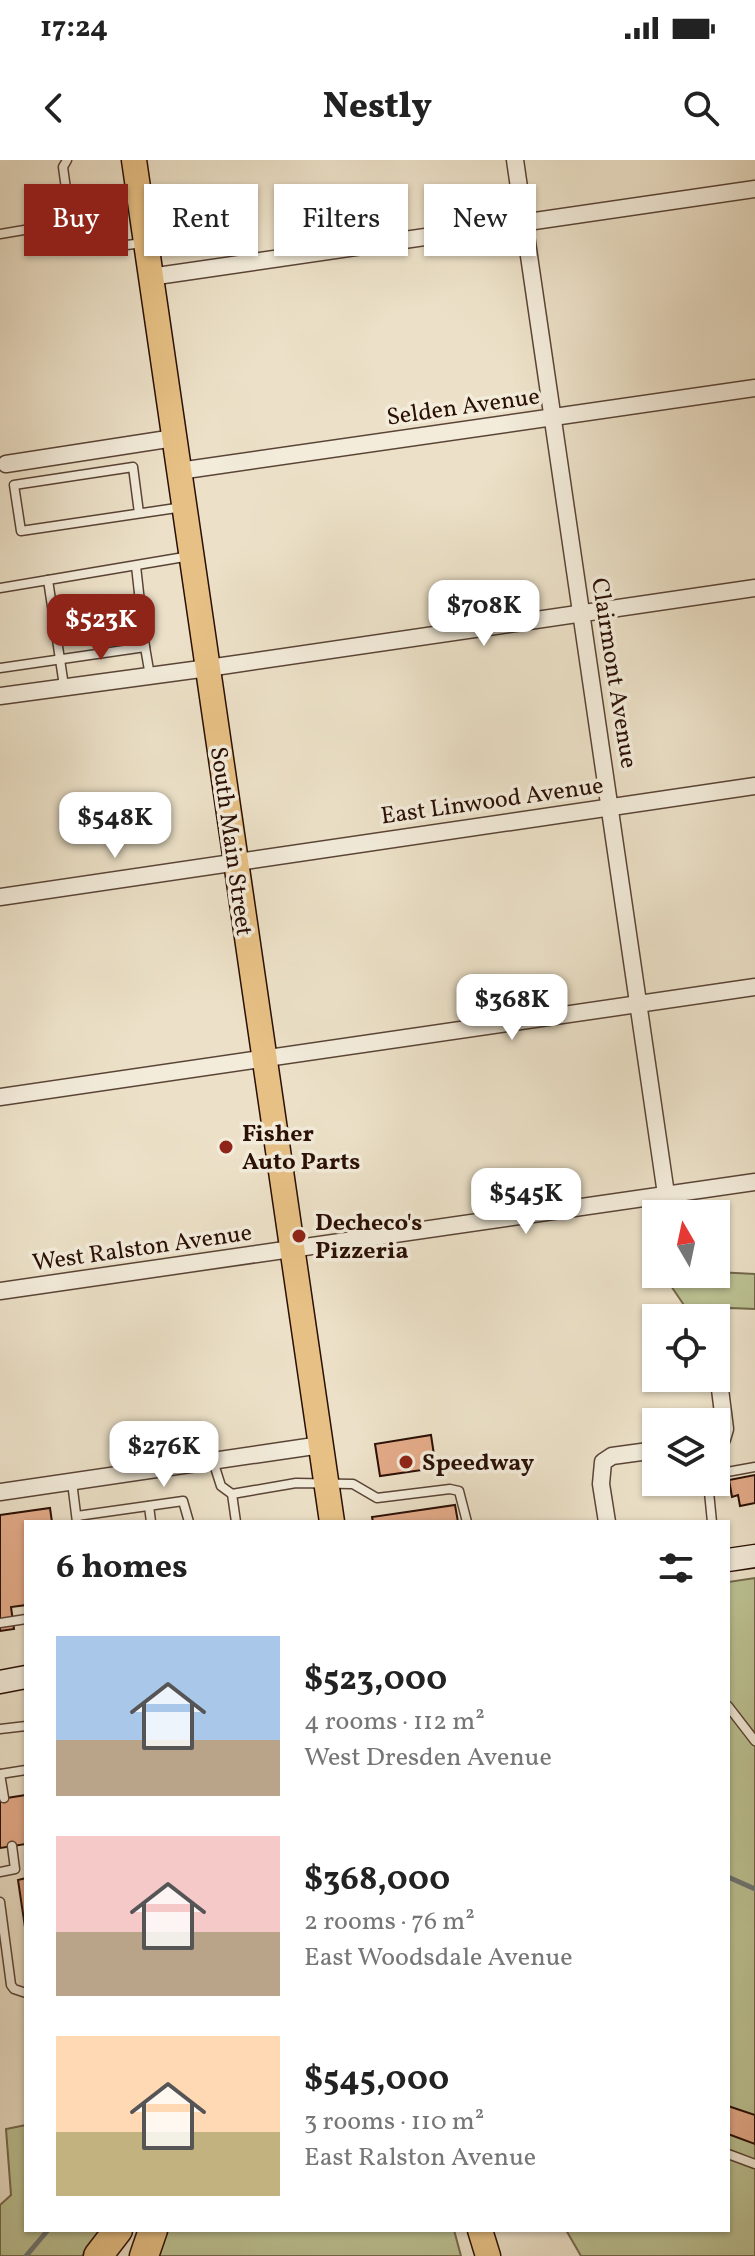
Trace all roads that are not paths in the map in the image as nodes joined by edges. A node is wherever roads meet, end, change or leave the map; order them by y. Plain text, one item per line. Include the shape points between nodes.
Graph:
1 (67, 160) edge
2 (134, 160) edge
3 (515, 160) edge
4 (65, 184) edge
5 (518, 184) edge
6 (755, 189) edge
7 (536, 222) edge
8 (24, 230) edge
9 (0, 234) edge
10 (144, 235) edge
11 (424, 238) edge
12 (147, 256) edge
13 (528, 256) edge
14 (150, 277) junction
15 (755, 388) edge
16 (553, 417) junction
17 (174, 438) junction
18 (6, 464) dead end
19 (179, 471) junction
20 (184, 507) junction
21 (139, 513) junction
22 (191, 556) junction
23 (136, 566) junction
24 (48, 580) junction
25 (0, 588) edge
26 (755, 588) edge
27 (582, 613) junction
28 (145, 647) junction
29 (60, 661) junction
30 (0, 668) edge
31 (208, 668) junction
32 (150, 676) junction
33 (64, 686) junction
34 (0, 696) edge
35 (755, 786) edge
36 (611, 807) junction
37 (236, 863) junction
38 (0, 897) edge
39 (755, 987) edge
40 (639, 1003) junction
41 (264, 1058) junction
42 (0, 1097) edge
43 (755, 1182) edge
44 (666, 1194) junction
45 (292, 1249) junction
46 (0, 1291) edge
47 (321, 1445) junction
48 (642, 1452) edge
49 (213, 1461) junction
50 (755, 1467) edge
51 (730, 1471) edge
52 (72, 1482) junction
53 (327, 1484) junction
54 (0, 1492) edge
55 (232, 1494) junction
56 (709, 1496) edge
57 (149, 1506) junction
58 (77, 1519) edge
59 (151, 1520) edge
60 (188, 1520) edge
61 (236, 1520) edge
62 (332, 1520) edge
63 (466, 1520) edge
64 (607, 1520) edge
65 (712, 1520) edge
66 (755, 1556) edge
67 (730, 1560) edge
68 (24, 1619) edge
69 (0, 1623) edge
70 (24, 1677) edge
71 (0, 1682) edge
72 (730, 1709) edge
73 (24, 1726) edge
74 (0, 1729) edge
75 (755, 1741) edge
76 (24, 1770) edge
77 (0, 1774) edge
78 (4, 1798) dead end
79 (12, 1846) dead end
80 (0, 1872) edge
81 (0, 1902) edge
82 (24, 1992) edge
83 (730, 2155) edge
84 (755, 2164) edge
85 (116, 2232) edge
86 (152, 2232) edge
87 (481, 2232) edge
88 (98, 2256) edge
89 (144, 2256) edge
90 (488, 2256) edge

1 - 4 lane
2 - 10 main road, South Main Street
3 - 5 street, Clairmont Avenue
6 - 7 street
8 - 9 lane
11 - 14 street
12 - 14 main road, South Main Street
13 - 16 street, Clairmont Avenue
14 - 17 main road, South Main Street
15 - 16 street, Selden Avenue
16 - 19 street, Selden Avenue
16 - 27 street, Clairmont Avenue
17 - 18 street
17 - 19 main road, South Main Street
19 - 20 main road, South Main Street
20 - 21 lane
20 - 22 main road, South Main Street
21 - 21 lane via 21,531 14,485 133,467
22 - 23 lane
22 - 31 main road, South Main Street
23 - 24 lane
23 - 28 lane
24 - 25 lane
24 - 29 lane
26 - 27 street
27 - 31 street
27 - 36 street, Clairmont Avenue
28 - 29 lane
28 - 32 lane
29 - 30 lane
29 - 33 lane
31 - 32 street
31 - 37 main road, South Main Street
32 - 33 street
33 - 34 street
35 - 36 street, East Linwood Avenue
36 - 37 street, East Linwood Avenue
36 - 40 street, Clairmont Avenue
37 - 38 street, East Linwood Avenue
37 - 41 main road, South Main Street
39 - 40 street
40 - 41 street
40 - 44 street, Clairmont Avenue
41 - 42 street
41 - 45 main road, South Main Street
43 - 44 street, West Ralston Avenue
44 - 45 street, West Ralston Avenue
45 - 46 street, West Ralston Avenue
45 - 47 main road, South Main Street
47 - 49 street
47 - 53 main road, South Main Street
48 - 64 street via 603,1462
49 - 52 street
49 - 55 lane via 221,1486
50 - 51 lane
52 - 54 street
52 - 58 lane
53 - 55 lane via 296,1483
53 - 62 main road, South Main Street
53 - 63 lane via 353,1484 377,1498 459,1491
55 - 61 lane
56 - 65 lane
57 - 58 lane
57 - 59 lane
57 - 60 lane via 183,1501
66 - 67 main road
68 - 69 lane
70 - 71 main road
72 - 75 lane
73 - 74 lane
76 - 77 lane
77 - 78 lane
79 - 80 lane via 15,1869
81 - 82 lane via 11,1985
83 - 84 lane
85 - 88 highway
86 - 89 highway
87 - 90 main road

